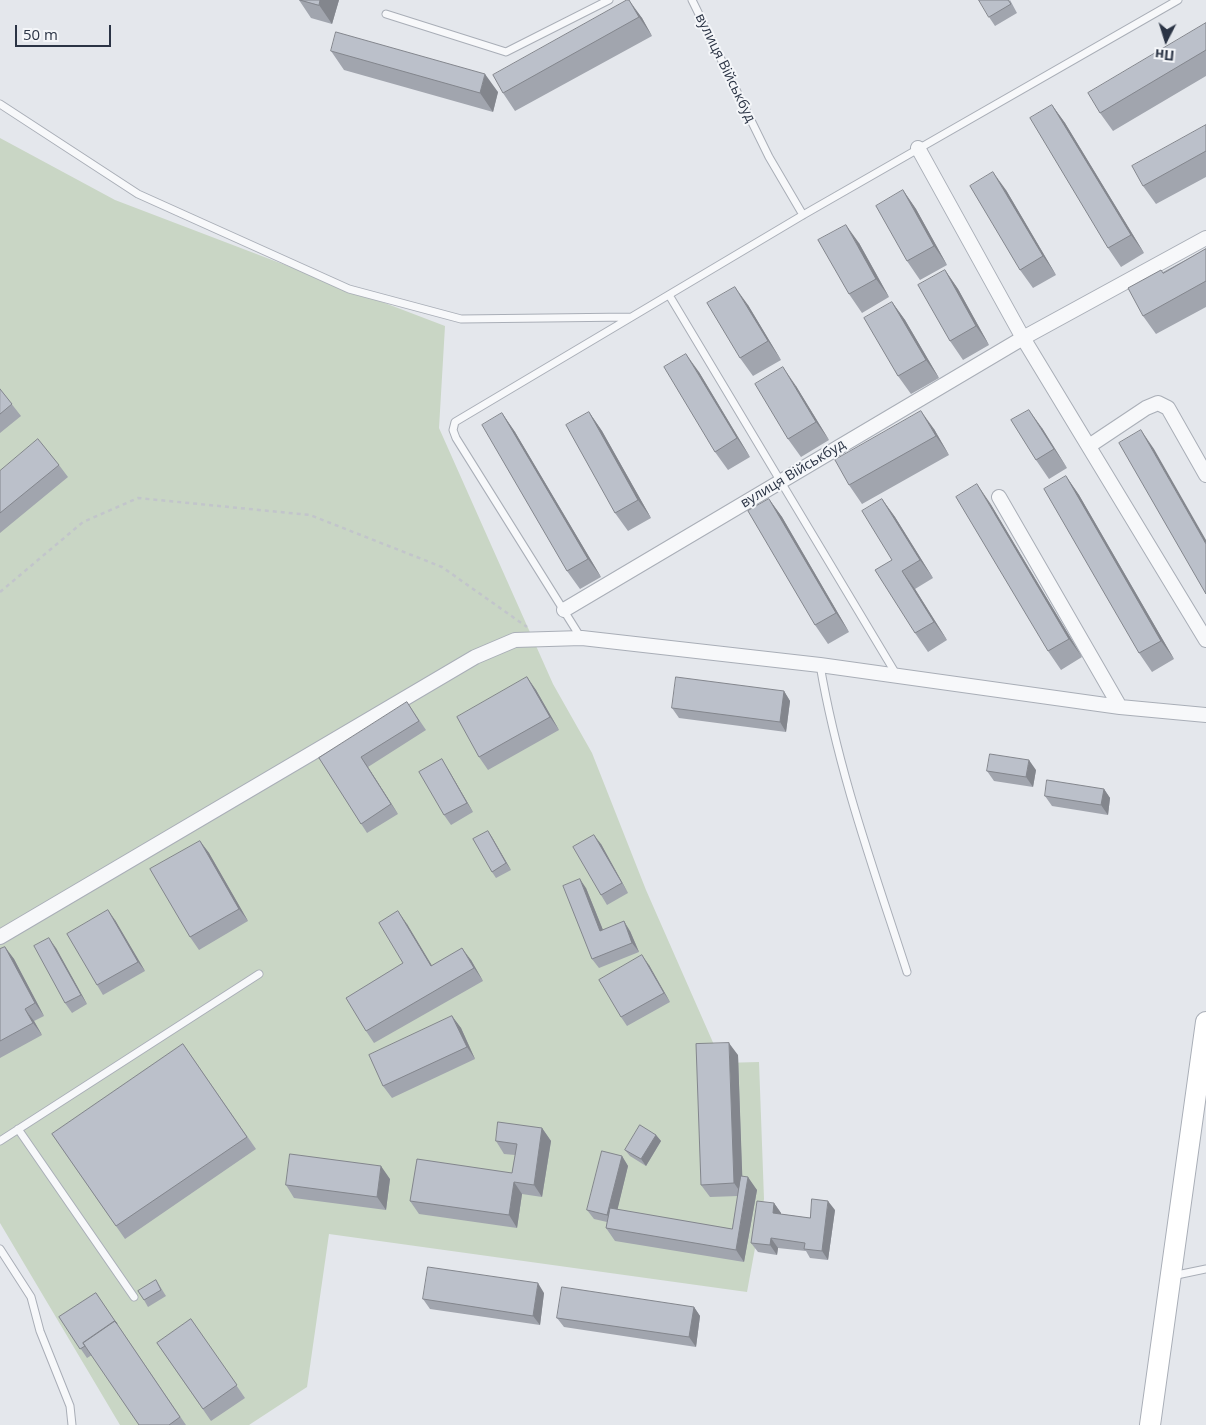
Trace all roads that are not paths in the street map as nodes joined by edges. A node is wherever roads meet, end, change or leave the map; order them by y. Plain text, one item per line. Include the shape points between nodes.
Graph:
1 (609, 0) edge
2 (692, 0) edge
3 (1178, 0) edge
4 (386, 14) dead end
5 (0, 104) edge
6 (918, 148) junction
7 (803, 215) junction
8 (1206, 238) edge
9 (669, 295) junction
10 (632, 317) junction
11 (1023, 338) junction
12 (1089, 446) junction
13 (1206, 475) edge
14 (779, 482) junction
15 (998, 497) dead end
16 (564, 610) junction
17 (582, 638) junction
18 (1206, 640) edge
19 (820, 665) junction
20 (897, 676) junction
21 (1120, 707) junction
22 (1206, 715) edge
23 (0, 937) edge
24 (907, 972) dead end
25 (259, 974) dead end
26 (1206, 1022) edge
27 (18, 1129) junction
28 (0, 1140) edge
29 (0, 1249) edge
30 (1206, 1268) edge
31 (1171, 1277) junction
32 (134, 1297) dead end
33 (72, 1425) edge
34 (1150, 1425) edge

1 - 4 lane via 506,52
2 - 7 lane, вулиця Військбуд via 769,157
3 - 6 lane
5 - 10 lane via 138,194 349,289 461,318
6 - 7 lane
6 - 11 street
7 - 9 lane
8 - 11 street, вулиця Військбуд
9 - 10 lane
9 - 14 lane
10 - 16 lane via 455,422 453,430
11 - 12 street
11 - 14 street, вулиця Військбуд
12 - 13 street via 1158,403 1168,408
12 - 18 street
14 - 16 street, вулиця Військбуд
14 - 20 lane
15 - 21 street
16 - 17 lane
17 - 19 street
17 - 23 street via 515,640 475,656
19 - 20 street
19 - 24 lane via 833,737 850,797
20 - 21 street
21 - 22 street
25 - 27 lane
26 - 31 main road
27 - 28 lane
27 - 32 lane
29 - 33 lane via 30,1297 70,1406
30 - 31 lane
31 - 34 main road

